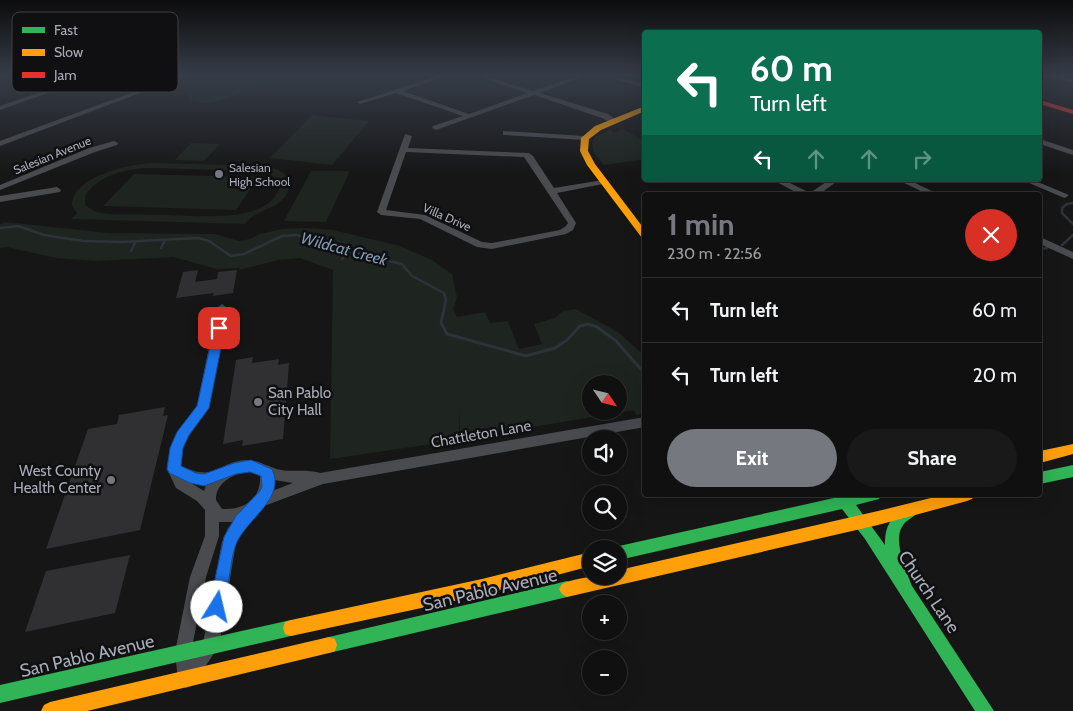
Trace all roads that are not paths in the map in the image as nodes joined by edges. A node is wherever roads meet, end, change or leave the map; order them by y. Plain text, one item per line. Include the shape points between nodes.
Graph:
1 (96, 108) edge
2 (446, 108) edge
3 (491, 108) edge
4 (581, 108) edge
5 (1060, 108) edge
6 (642, 111) edge
7 (1073, 112) edge
8 (469, 116) junction
9 (614, 120) junction
10 (436, 128) dead end
11 (506, 133) dead end
12 (408, 136) dead end
13 (585, 138) junction
14 (1042, 142) edge
15 (114, 143) dead end
16 (0, 144) edge
17 (404, 150) junction
18 (1073, 153) edge
19 (603, 182) junction
20 (780, 182) edge
21 (832, 182) edge
22 (907, 182) edge
23 (1031, 182) edge
24 (0, 188) edge
25 (57, 190) dead end
26 (552, 191) junction
27 (802, 192) edge
28 (817, 192) edge
29 (929, 192) edge
30 (1065, 195) dead end
31 (0, 199) edge
32 (642, 232) edge
33 (1042, 241) edge
34 (1073, 256) edge
35 (222, 308) dead end
36 (642, 423) edge
37 (1073, 450) edge
38 (1042, 457) edge
39 (174, 469) junction
40 (1073, 471) edge
41 (268, 473) junction
42 (225, 474) junction
43 (322, 478) junction
44 (1042, 478) edge
45 (960, 497) edge
46 (843, 498) edge
47 (257, 504) junction
48 (211, 509) junction
49 (912, 510) junction
50 (861, 522) junction
51 (667, 542) junction
52 (627, 551) edge
53 (582, 561) edge
54 (627, 564) edge
55 (627, 574) edge
56 (582, 584) edge
57 (906, 589) junction
58 (211, 646) junction
59 (183, 652) junction
60 (186, 680) junction
61 (0, 694) edge
62 (50, 711) edge
63 (985, 711) edge

1 - 16 street
2 - 8 street
3 - 8 street
4 - 9 street
5 - 7 main road
6 - 9 main road
8 - 10 street
9 - 13 main road
11 - 13 street
12 - 17 street
13 - 19 main road via 584,151
14 - 18 street
15 - 24 street, Salesian Avenue
17 - 26 street, Villa Drive via 526,155
17 - 26 street, Villa Drive via 381,212 422,217 480,245 492,246 570,228 572,222
19 - 26 street
19 - 32 main road
20 - 27 street
21 - 28 street
22 - 29 street
23 - 30 street
25 - 31 street
33 - 34 street
35 - 39 street via 203,408 176,448
36 - 43 street, Chattleton Lane
37 - 38 main road
39 - 42 street via 194,479 204,480
39 - 48 street via 181,484 202,498
40 - 44 main road
41 - 42 street via 243,466
41 - 43 street, Chattleton Lane
41 - 47 street via 268,487
42 - 48 street via 211,489
43 - 47 street, Chattleton Lane
45 - 49 main road, San Pablo Avenue
46 - 50 main road, Church Lane
46 - 51 main road
47 - 48 street via 238,515 229,516 219,515
47 - 58 street via 241,521 229,542
48 - 59 street via 210,548 198,578
49 - 50 main road, San Pablo Avenue
49 - 57 main road via 896,523 893,537 895,556
50 - 55 main road, San Pablo Avenue
50 - 57 main road, Church Lane
51 - 52 main road
51 - 54 main road via 665,550
53 - 58 main road, San Pablo Avenue via 482,587
56 - 60 main road, San Pablo Avenue
57 - 63 main road, Church Lane
58 - 59 main road, San Pablo Avenue
58 - 60 street
59 - 60 street
59 - 61 main road, San Pablo Avenue
60 - 62 main road, San Pablo Avenue

